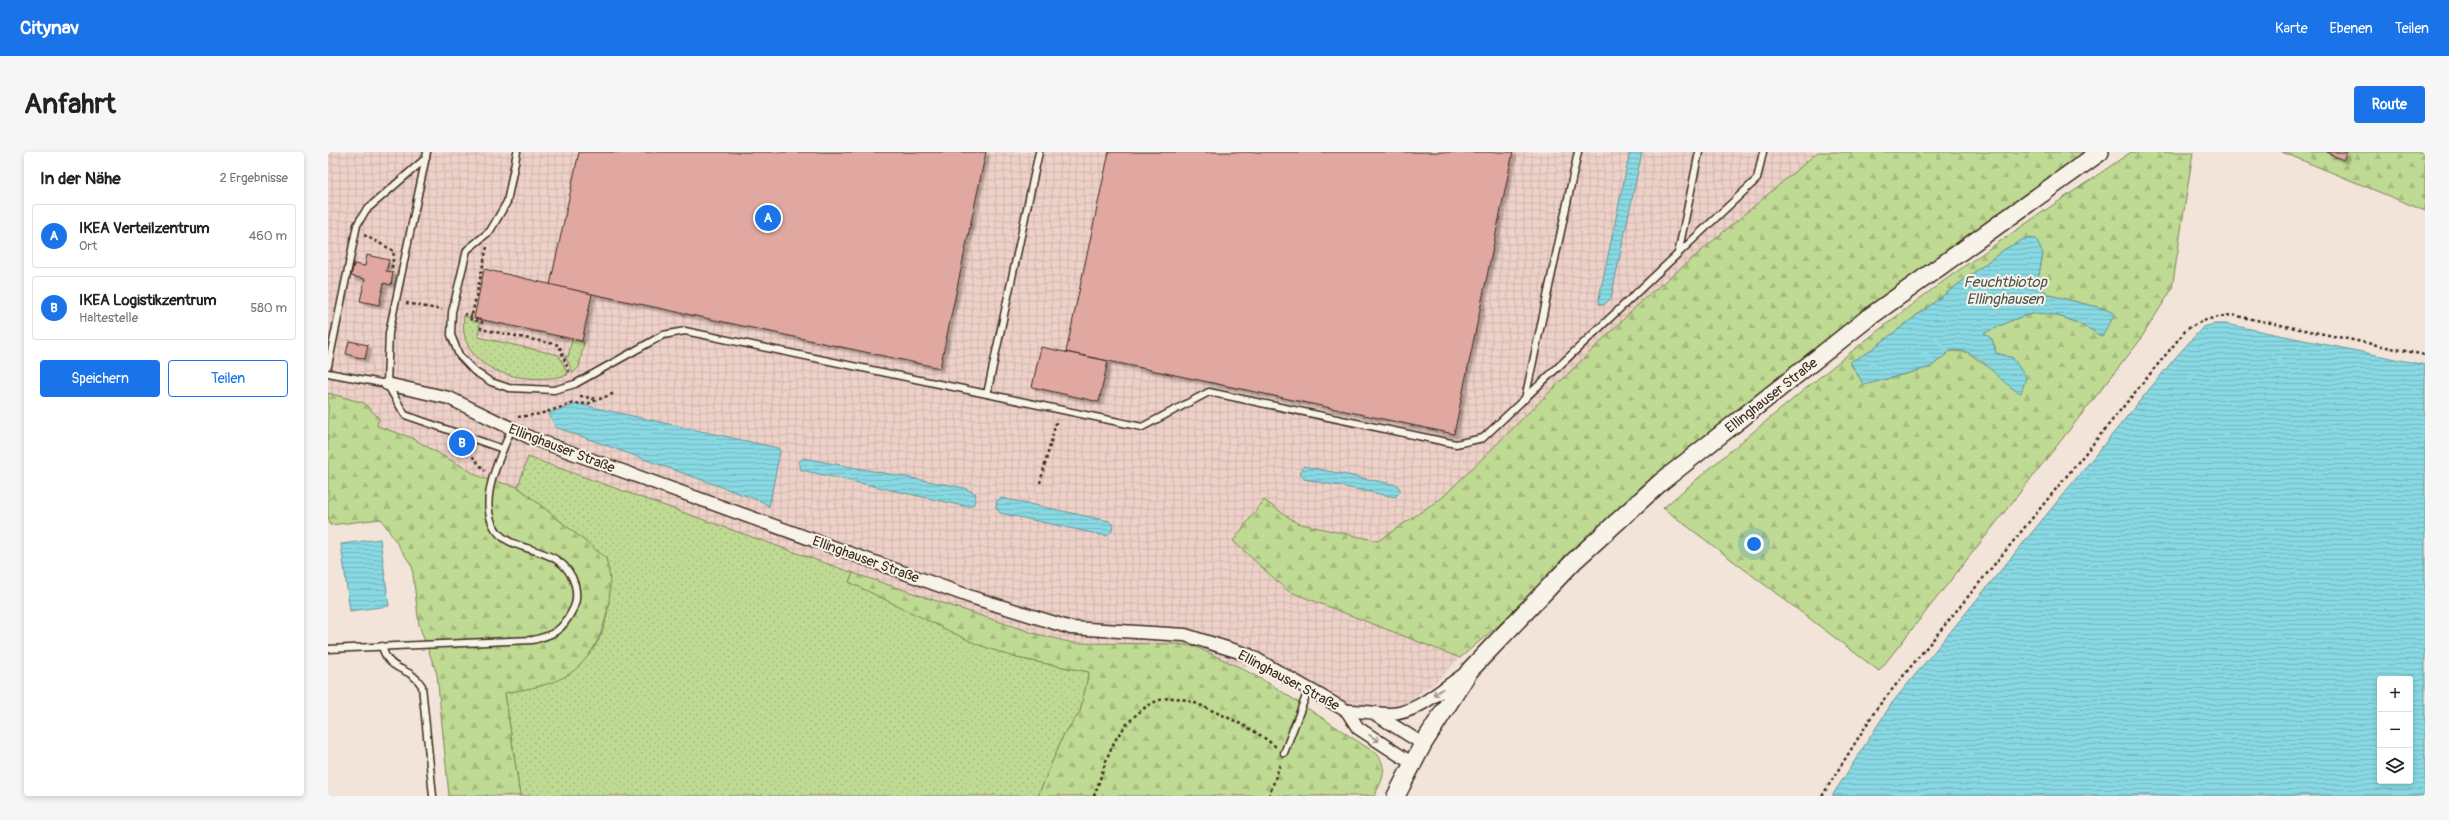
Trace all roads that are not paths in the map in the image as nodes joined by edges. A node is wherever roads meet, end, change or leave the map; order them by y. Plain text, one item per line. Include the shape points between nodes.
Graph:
1 (517, 152) edge
2 (1039, 152) edge
3 (1578, 152) edge
4 (1699, 152) edge
5 (1763, 152) edge
6 (2100, 152) edge
7 (426, 155) edge
8 (1678, 254) junction
9 (328, 366) edge
10 (328, 373) edge
11 (387, 384) junction
12 (987, 394) junction
13 (1525, 398) junction
14 (511, 430) junction
15 (503, 449) junction
16 (382, 646) junction
17 (328, 649) edge
18 (1470, 670) junction
19 (1309, 688) junction
20 (1347, 711) junction
21 (1371, 712) junction
22 (1423, 744) junction
23 (1284, 753) road end
24 (1413, 764) junction
25 (433, 796) edge
26 (1396, 796) edge

1 - 12 lane via 507,202 490,231 467,250 452,312 451,335 459,355 474,371 491,382 509,388 554,390 575,384 663,335 685,331
2 - 12 lane
3 - 13 lane
4 - 8 lane
5 - 8 lane via 1757,179
6 - 18 main road, Ellinghauser Straße via 1868,318 1661,482 1574,561
7 - 9 lane via 366,210 357,225
7 - 11 lane via 389,333
8 - 13 lane
10 - 11 lane
11 - 14 street, Ellinghauser Straße via 449,398
11 - 15 lane via 405,415
12 - 13 lane via 1142,427 1209,392 1456,444 1484,438
14 - 15 lane
14 - 19 street, Ellinghauser Straße via 1037,619 1071,628 1185,635 1249,655
15 - 16 lane via 488,498 490,518 498,535 513,544 558,559 568,568 577,593 570,616 551,636 532,640
16 - 17 lane
16 - 25 lane via 385,658 417,678 422,686
18 -> 21 street, Ellinghauser Straße via 1417,706 1391,714
18 - 22 main road, Ellinghauser Straße
19 - 20 street, Ellinghauser Straße
19 - 23 lane
20 - 21 street, Ellinghauser Straße
20 -> 24 street, Ellinghauser Straße via 1358,728
21 - 22 street, Ellinghauser Straße
22 - 24 main road, Ellinghauser Straße
24 - 26 main road, Ellinghauser Straße

